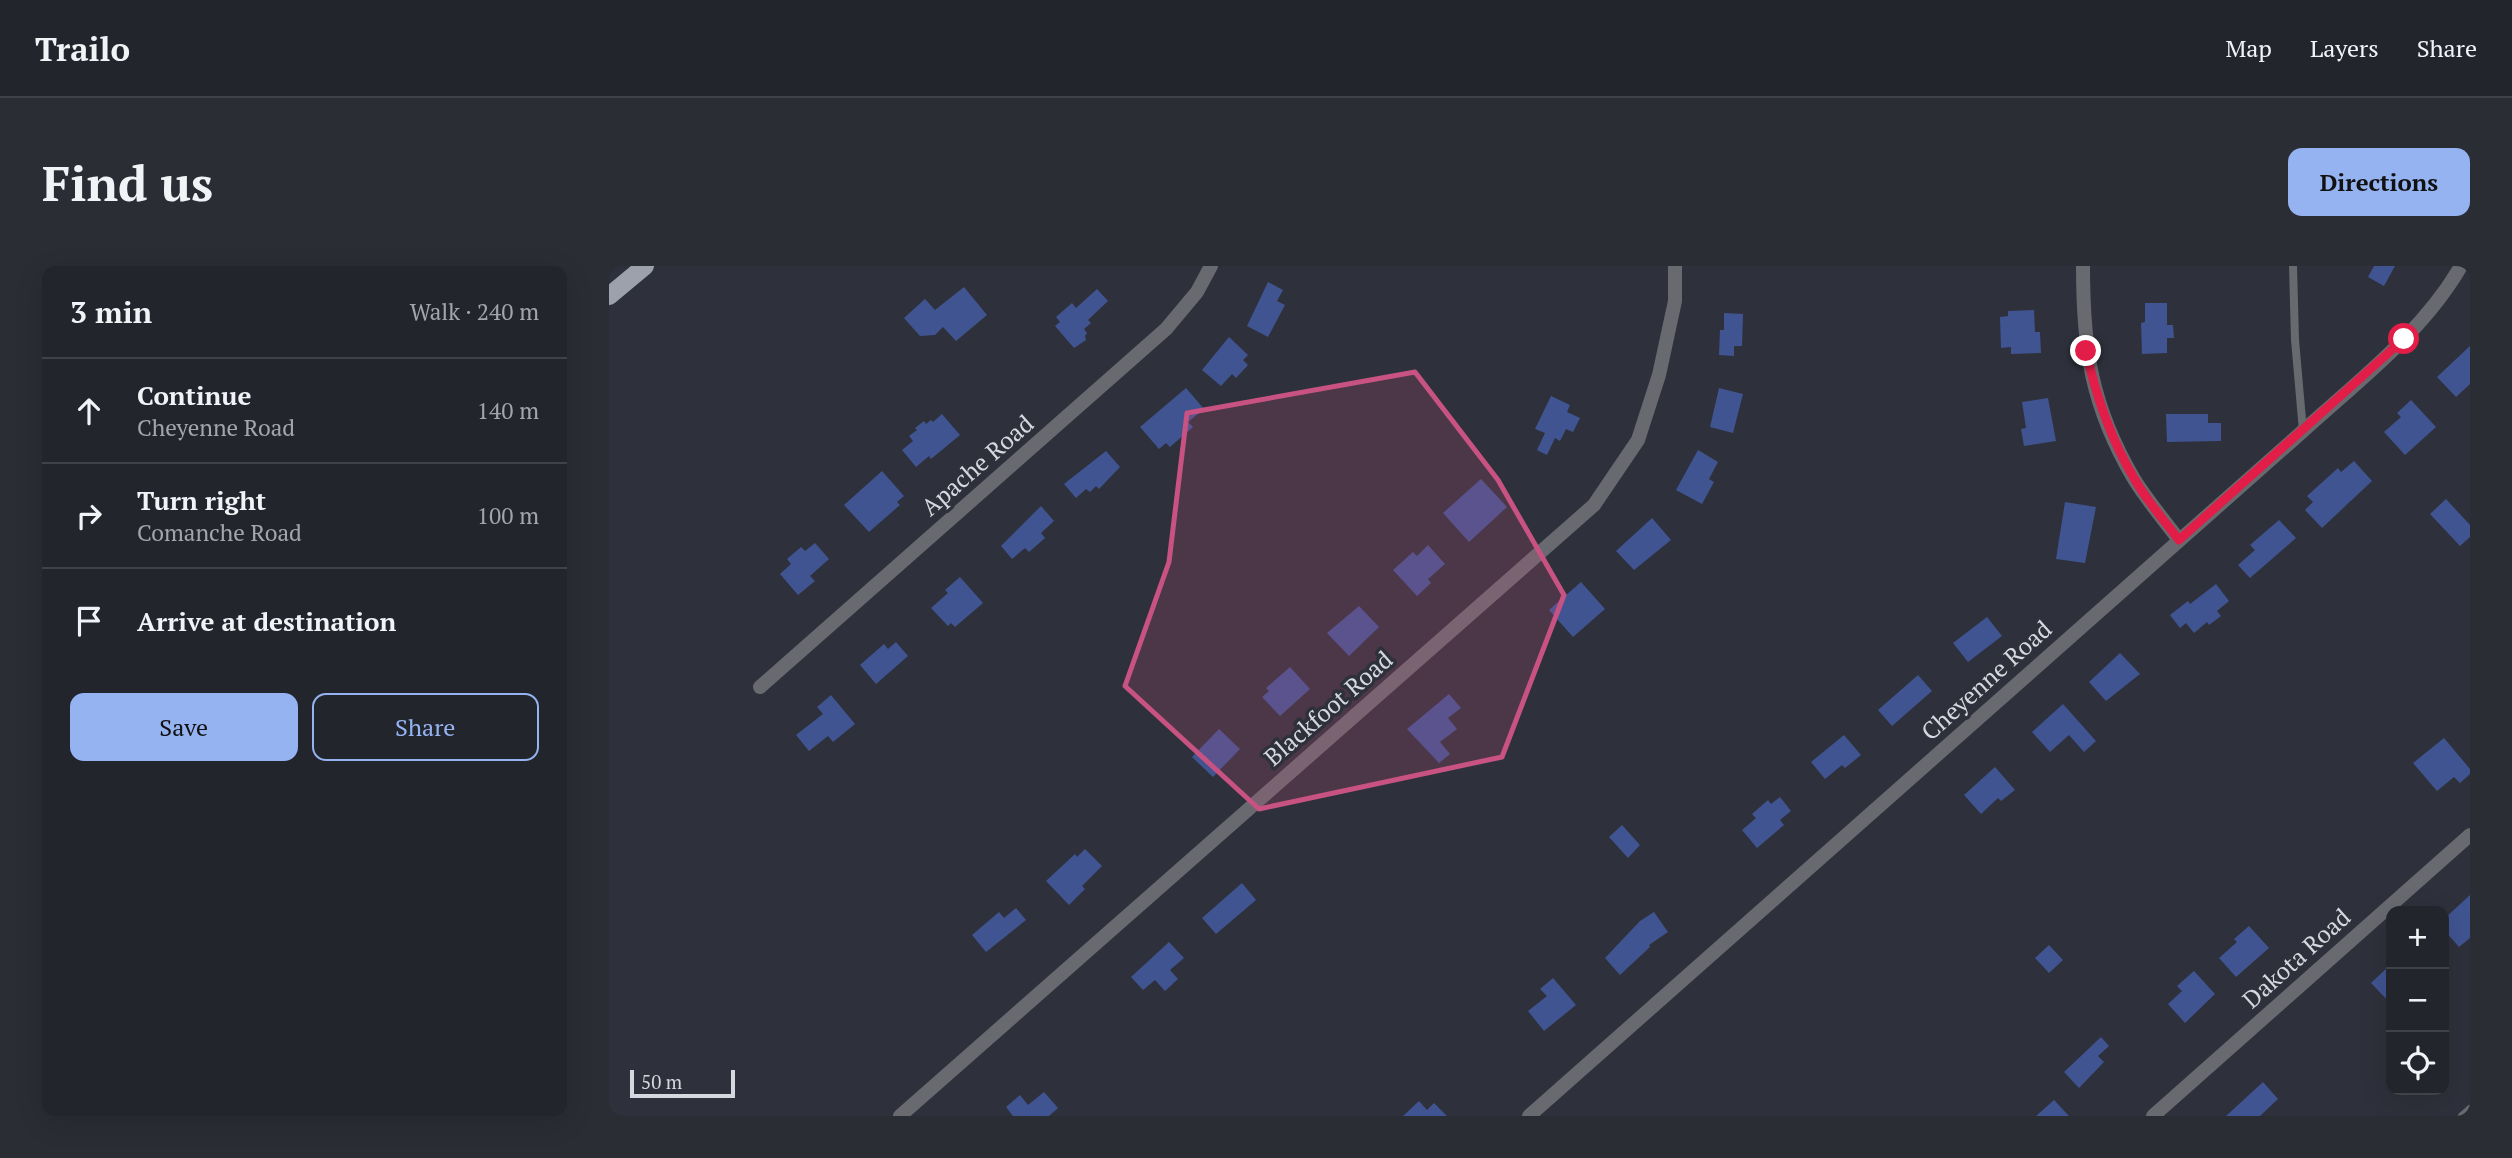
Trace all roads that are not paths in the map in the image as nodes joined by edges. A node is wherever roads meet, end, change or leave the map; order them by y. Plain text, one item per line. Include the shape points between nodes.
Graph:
1 (645, 266) edge
2 (1211, 266) edge
3 (1675, 266) edge
4 (2083, 266) edge
5 (2293, 266) edge
6 (2461, 266) edge
7 (609, 296) edge
8 (2303, 431) junction
9 (2179, 540) junction
10 (760, 687) dead end
11 (2470, 835) edge
12 (2470, 1109) edge
13 (900, 1116) edge
14 (1529, 1116) edge
15 (2153, 1116) edge
16 (2462, 1116) edge

1 - 7 main road
2 - 10 street, Apache Road via 1197,292 1166,329
3 - 13 street, Blackfoot Road via 1675,302 1639,440 1594,505
4 - 9 street via 2086,351 2096,394 2135,480
5 - 8 lane
6 - 8 street, Cheyenne Road via 2413,329
8 - 9 street, Cheyenne Road
9 - 14 street, Cheyenne Road
11 - 15 street, Dakota Road
12 - 16 lane

